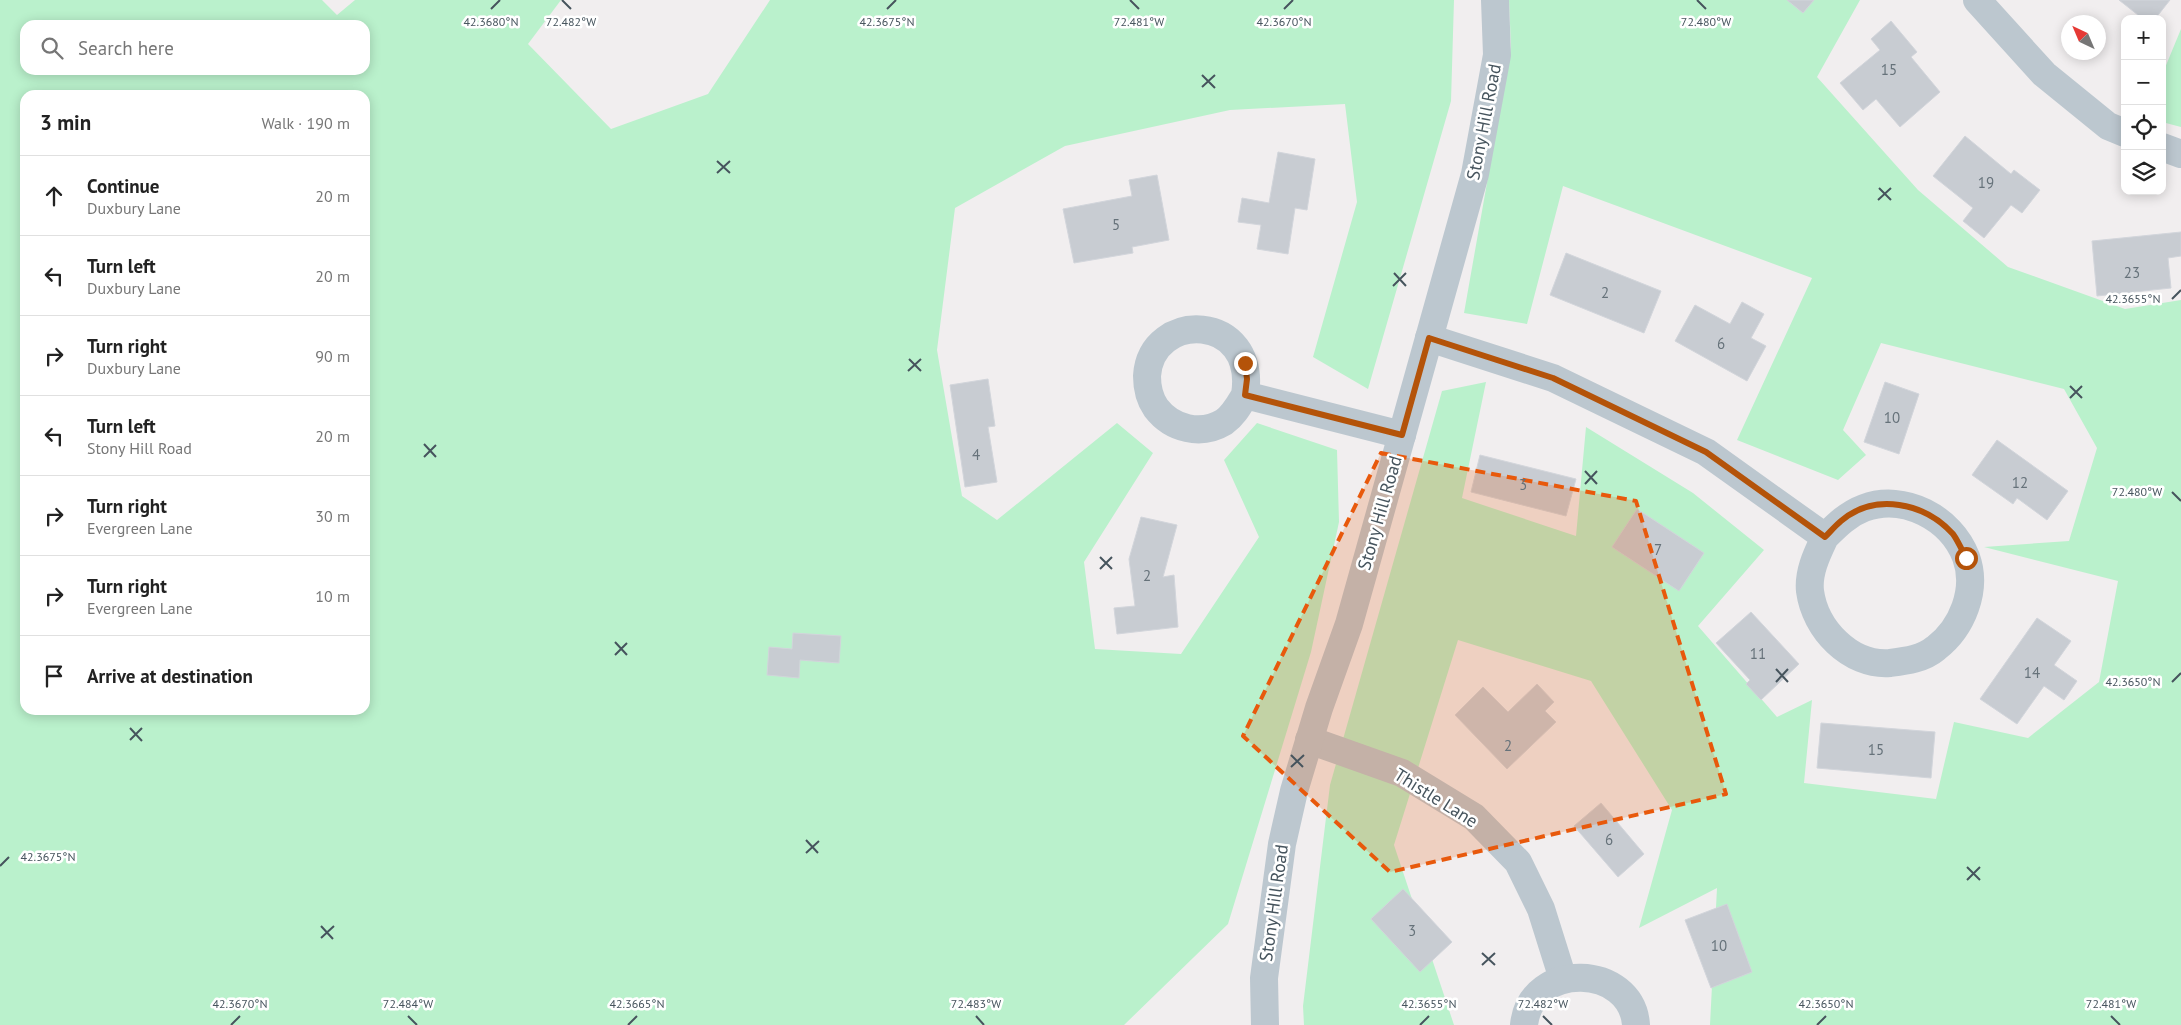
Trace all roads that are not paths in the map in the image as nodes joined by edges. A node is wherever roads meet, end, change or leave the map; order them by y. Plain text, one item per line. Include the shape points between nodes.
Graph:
1 (1495, 0) edge
2 (1977, 0) edge
3 (2121, 131) edge
4 (2166, 148) edge
5 (2181, 154) edge
6 (1429, 338) junction
7 (1245, 395) dead end
8 (1402, 435) junction
9 (1825, 537) junction
10 (1309, 740) junction
11 (1563, 979) junction
12 (1265, 1025) edge
13 (1524, 1025) edge
14 (1636, 1025) edge

1 - 6 street, Stony Hill Road via 1497,55 1475,174
2 - 3 street via 2044,74 2108,126
4 - 5 street
6 - 8 street, Stony Hill Road
6 - 9 street via 1553,378 1706,452
7 - 8 street
8 - 10 street, Stony Hill Road via 1349,624
9 - 9 street via 1813,563 1810,590 1817,617 1833,640 1855,656 1882,663 1910,661 1935,649 1955,630 1966,607 1970,582 1966,558 1954,536 1936,518 1914,507 1889,503 1864,508 1842,520
10 - 11 street, Thistle Lane via 1402,773 1474,817 1518,862 1542,909
10 - 12 street, Stony Hill Road via 1282,844 1264,978
11 - 13 street via 1546,987 1533,1001
11 - 14 street via 1582,976 1600,980 1616,989 1628,1003

